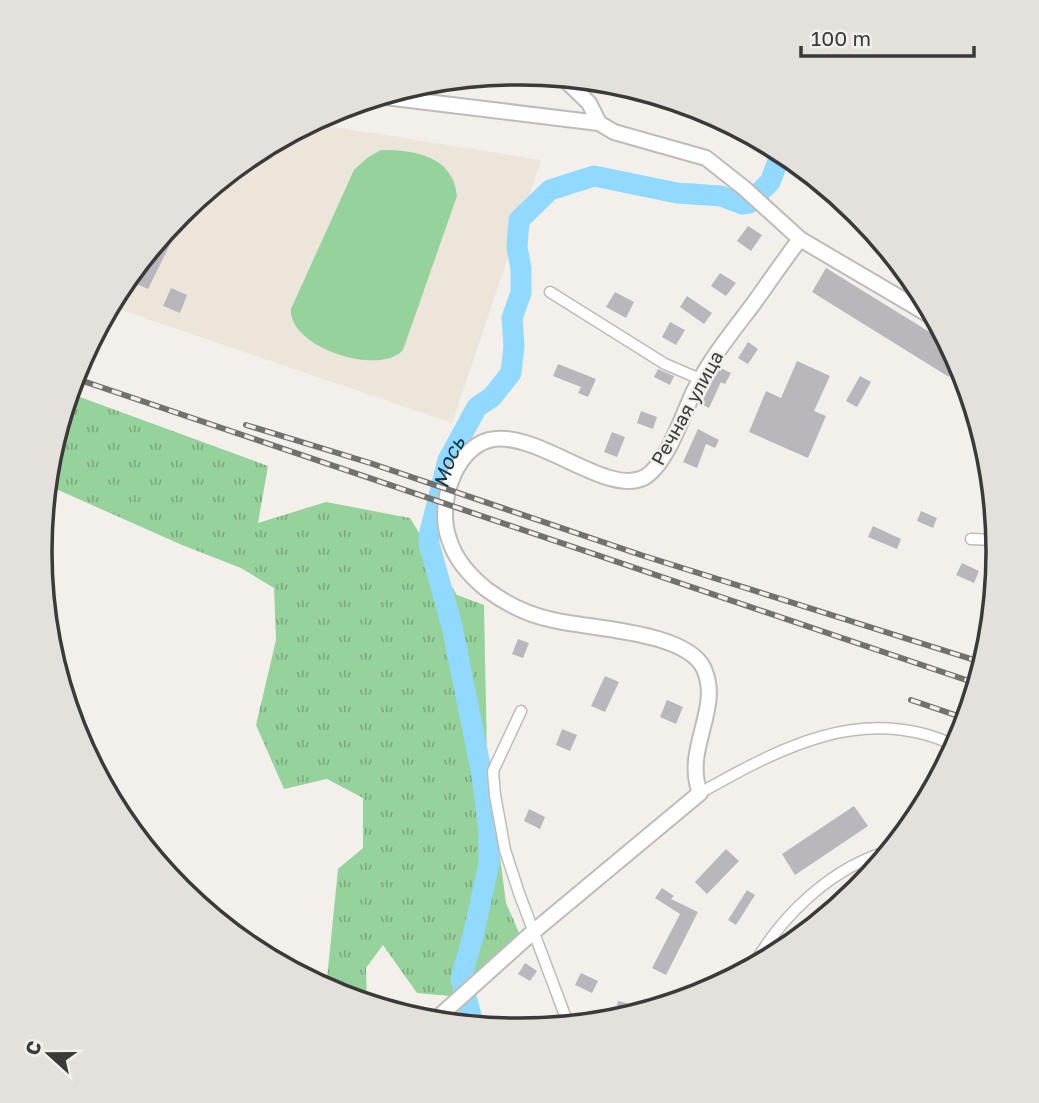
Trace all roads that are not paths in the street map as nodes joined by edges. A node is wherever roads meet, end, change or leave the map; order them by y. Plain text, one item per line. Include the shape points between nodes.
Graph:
1 (575, 88) edge
2 (403, 99) edge
3 (599, 123) junction
4 (800, 239) junction
5 (550, 292) dead end
6 (918, 309) edge
7 (700, 379) junction
8 (971, 539) dead end
9 (986, 540) edge
10 (521, 711) dead end
11 (946, 742) edge
12 (699, 793) junction
13 (874, 855) edge
14 (533, 932) junction
15 (765, 949) edge
16 (444, 1013) edge
17 (565, 1016) edge

1 - 3 street
2 - 3 street
3 - 4 street via 614,132 706,159
4 - 6 street
4 - 7 street, Речная улица
5 - 7 street via 665,364
7 - 12 street, Речная улица via 664,455 638,480 610,478 532,445 495,439 478,444 458,466 445,517 449,540 461,563 495,596 538,616 654,638 695,656 704,668 709,693 695,761
8 - 9 street
10 - 14 street via 493,771 505,850
11 - 12 street via 901,729 846,729 783,749
12 - 14 street
13 - 15 street via 810,896
14 - 16 street
14 - 17 street

